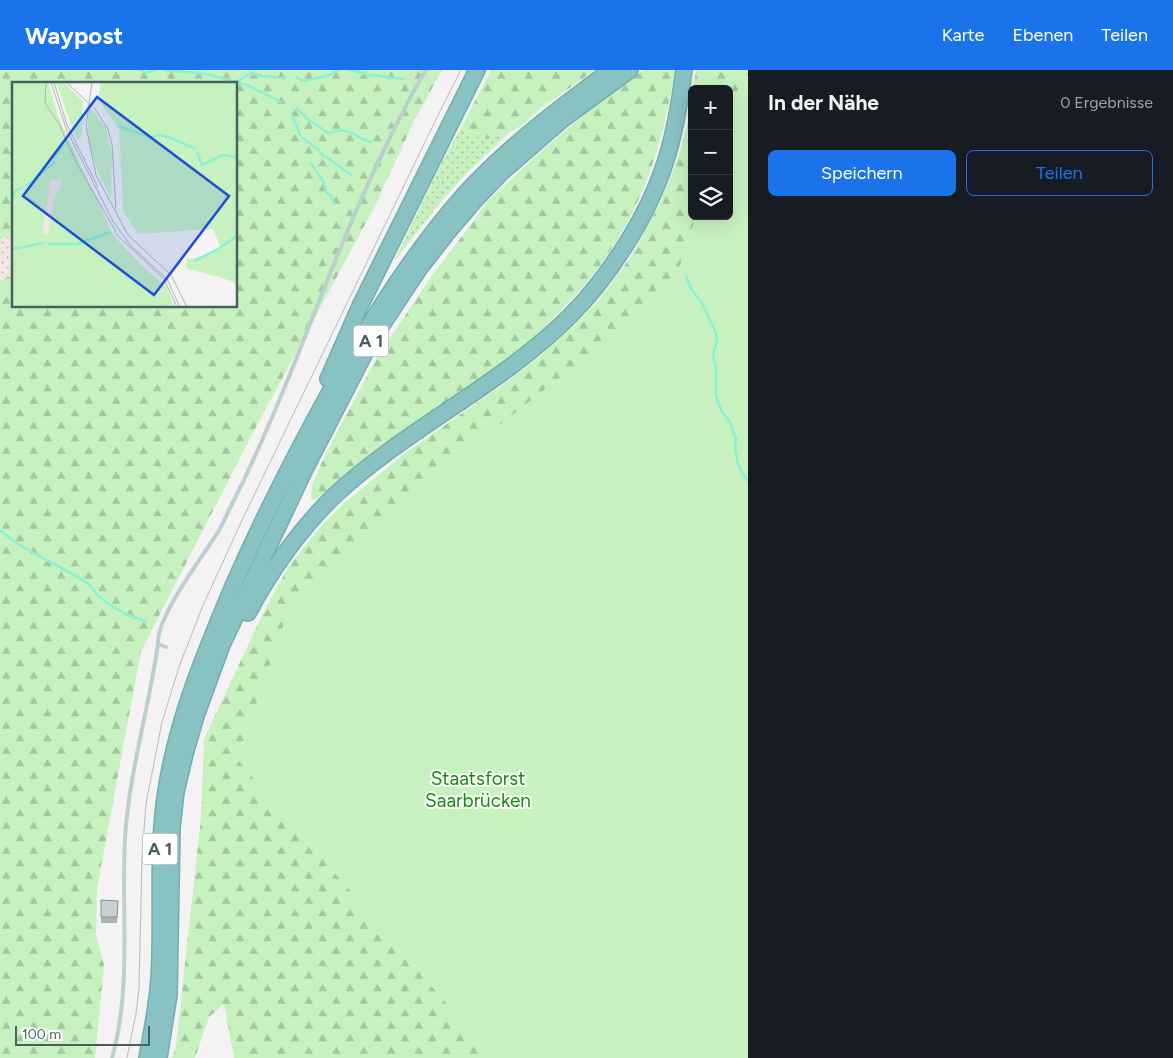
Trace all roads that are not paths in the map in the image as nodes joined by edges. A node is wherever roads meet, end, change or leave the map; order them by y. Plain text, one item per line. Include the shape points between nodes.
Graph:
1 (426, 70) edge
2 (477, 70) edge
3 (611, 70) edge
4 (630, 70) edge
5 (684, 70) edge
6 (291, 462) junction
7 (158, 644) junction
8 (166, 647) dead end
9 (209, 682) junction
10 (112, 1058) edge
11 (148, 1058) edge
12 (159, 1058) edge

1 - 7 lane via 359,202 298,358 250,466 219,530 164,618
2 - 6 highway via 360,306
3 - 6 highway, A 1 via 493,166 464,195 409,262 360,339
4 - 9 highway, A 1 via 564,119 502,172 476,198 419,269 370,343 332,414 222,645
5 - 9 highway via 666,163 631,235 590,294 534,348 356,477 314,517 273,570
6 - 11 highway, A 1 via 208,646 174,750 165,793 160,854 159,979
7 - 8 lane
7 - 10 lane via 125,838 124,977
9 - 12 highway, A 1 via 196,716 176,792 172,827 169,995

